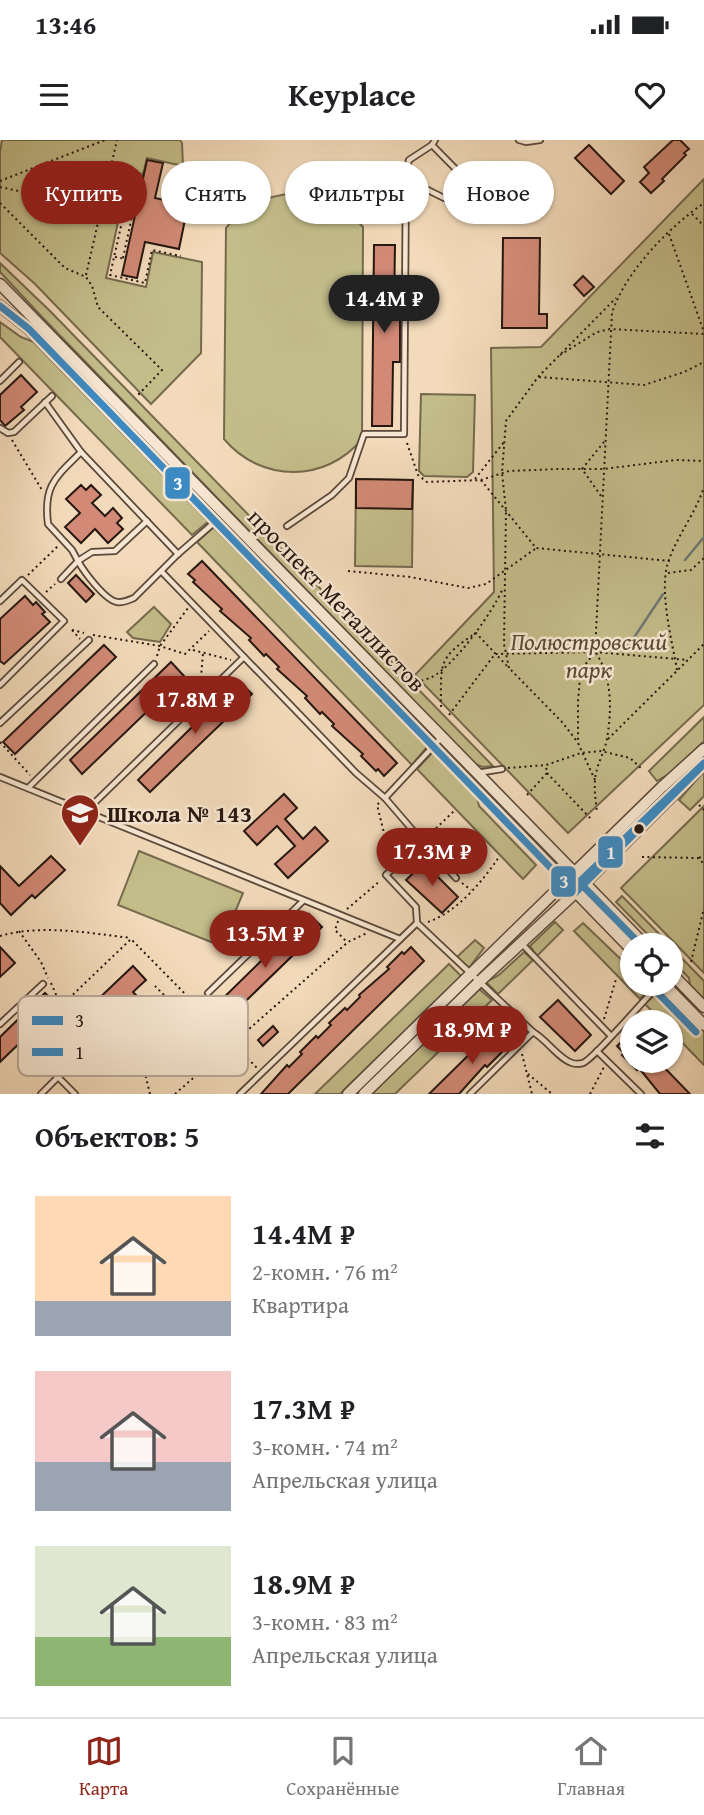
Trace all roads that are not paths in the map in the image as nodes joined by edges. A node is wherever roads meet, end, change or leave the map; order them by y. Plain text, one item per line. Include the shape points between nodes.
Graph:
1 (519, 140) edge
2 (540, 140) edge
3 (434, 142) edge
4 (409, 161) edge
5 (451, 161) edge
6 (406, 224) edge
7 (0, 284) edge
8 (0, 306) edge
9 (19, 362) dead end
10 (0, 382) edge
11 (52, 396) dead end
12 (45, 402) junction
13 (0, 428) edge
14 (80, 452) junction
15 (220, 517) junction
16 (147, 521) junction
17 (287, 526) dead end
18 (178, 554) junction
19 (78, 561) junction
20 (162, 572) junction
21 (61, 579) road end
22 (0, 601) edge
23 (87, 642) road end
24 (244, 657) junction
25 (154, 663) road end
26 (0, 685) edge
27 (0, 723) edge
28 (438, 742) junction
29 (704, 749) edge
30 (704, 764) edge
31 (502, 769) road end
32 (476, 773) junction
33 (0, 777) edge
34 (28, 788) junction
35 (385, 798) junction
36 (85, 812) junction
37 (422, 841) junction
38 (574, 872) junction
39 (456, 878) road end
40 (564, 882) junction
41 (585, 883) junction
42 (575, 893) junction
43 (303, 901) junction
44 (417, 923) junction
45 (633, 933) edge
46 (620, 938) edge
47 (400, 939) junction
48 (522, 944) junction
49 (475, 978) junction
50 (43, 984) dead end
51 (683, 985) edge
52 (208, 993) road end
53 (30, 996) edge
54 (650, 996) edge
55 (674, 996) edge
56 (18, 1007) edge
57 (704, 1007) edge
58 (0, 1024) edge
59 (704, 1025) edge
60 (533, 1032) junction
61 (611, 1036) junction
62 (597, 1051) junction
63 (41, 1094) edge
64 (75, 1094) edge
65 (240, 1094) edge
66 (348, 1094) edge
67 (363, 1094) edge
68 (470, 1094) edge
69 (641, 1094) edge

1 - 2 lane
3 - 4 lane
3 - 5 lane
6 - 17 lane via 404,434 364,434 349,478
7 - 15 street, проспект Металлистов
8 - 15 street, проспект Металлистов
9 - 10 lane
11 - 12 lane
12 - 13 lane via 14,432
12 - 14 lane
14 - 16 lane
14 - 19 lane via 52,481 48,524
15 - 18 lane
15 - 28 street, проспект Металлистов
16 - 18 lane
16 - 19 lane via 115,551 92,552
18 - 20 lane
19 - 20 lane via 116,602 134,598
19 - 21 lane
20 - 24 lane
22 - 26 lane via 22,580 64,621
23 - 27 lane
24 - 35 lane
24 - 36 lane
25 - 34 lane
28 - 32 street, проспект Металлистов
28 - 35 lane
28 - 40 street, проспект Металлистов
29 - 38 street
30 - 41 street
31 - 32 lane
32 - 38 street, проспект Металлистов
33 - 34 lane
34 - 36 lane
35 - 37 lane
36 - 43 lane
37 - 39 lane
37 - 44 lane via 386,875 416,908
38 - 40 street
38 - 41 street, проспект Металлистов
40 - 42 street, проспект Металлистов
40 - 49 street
41 - 42 street
41 - 45 street, проспект Металлистов
42 - 46 street, проспект Металлистов
42 - 48 street
43 - 47 lane
43 - 52 lane
44 - 47 lane
44 - 49 lane
47 - 65 lane
48 - 49 street
48 - 61 lane
49 - 60 lane
49 - 66 street
49 - 67 street
50 - 53 lane
51 - 57 street
54 - 61 lane
55 - 59 street
56 - 58 lane
60 - 62 lane via 575,1064
60 - 68 lane
61 - 62 lane
62 - 69 lane
63 - 64 lane via 58,1077

